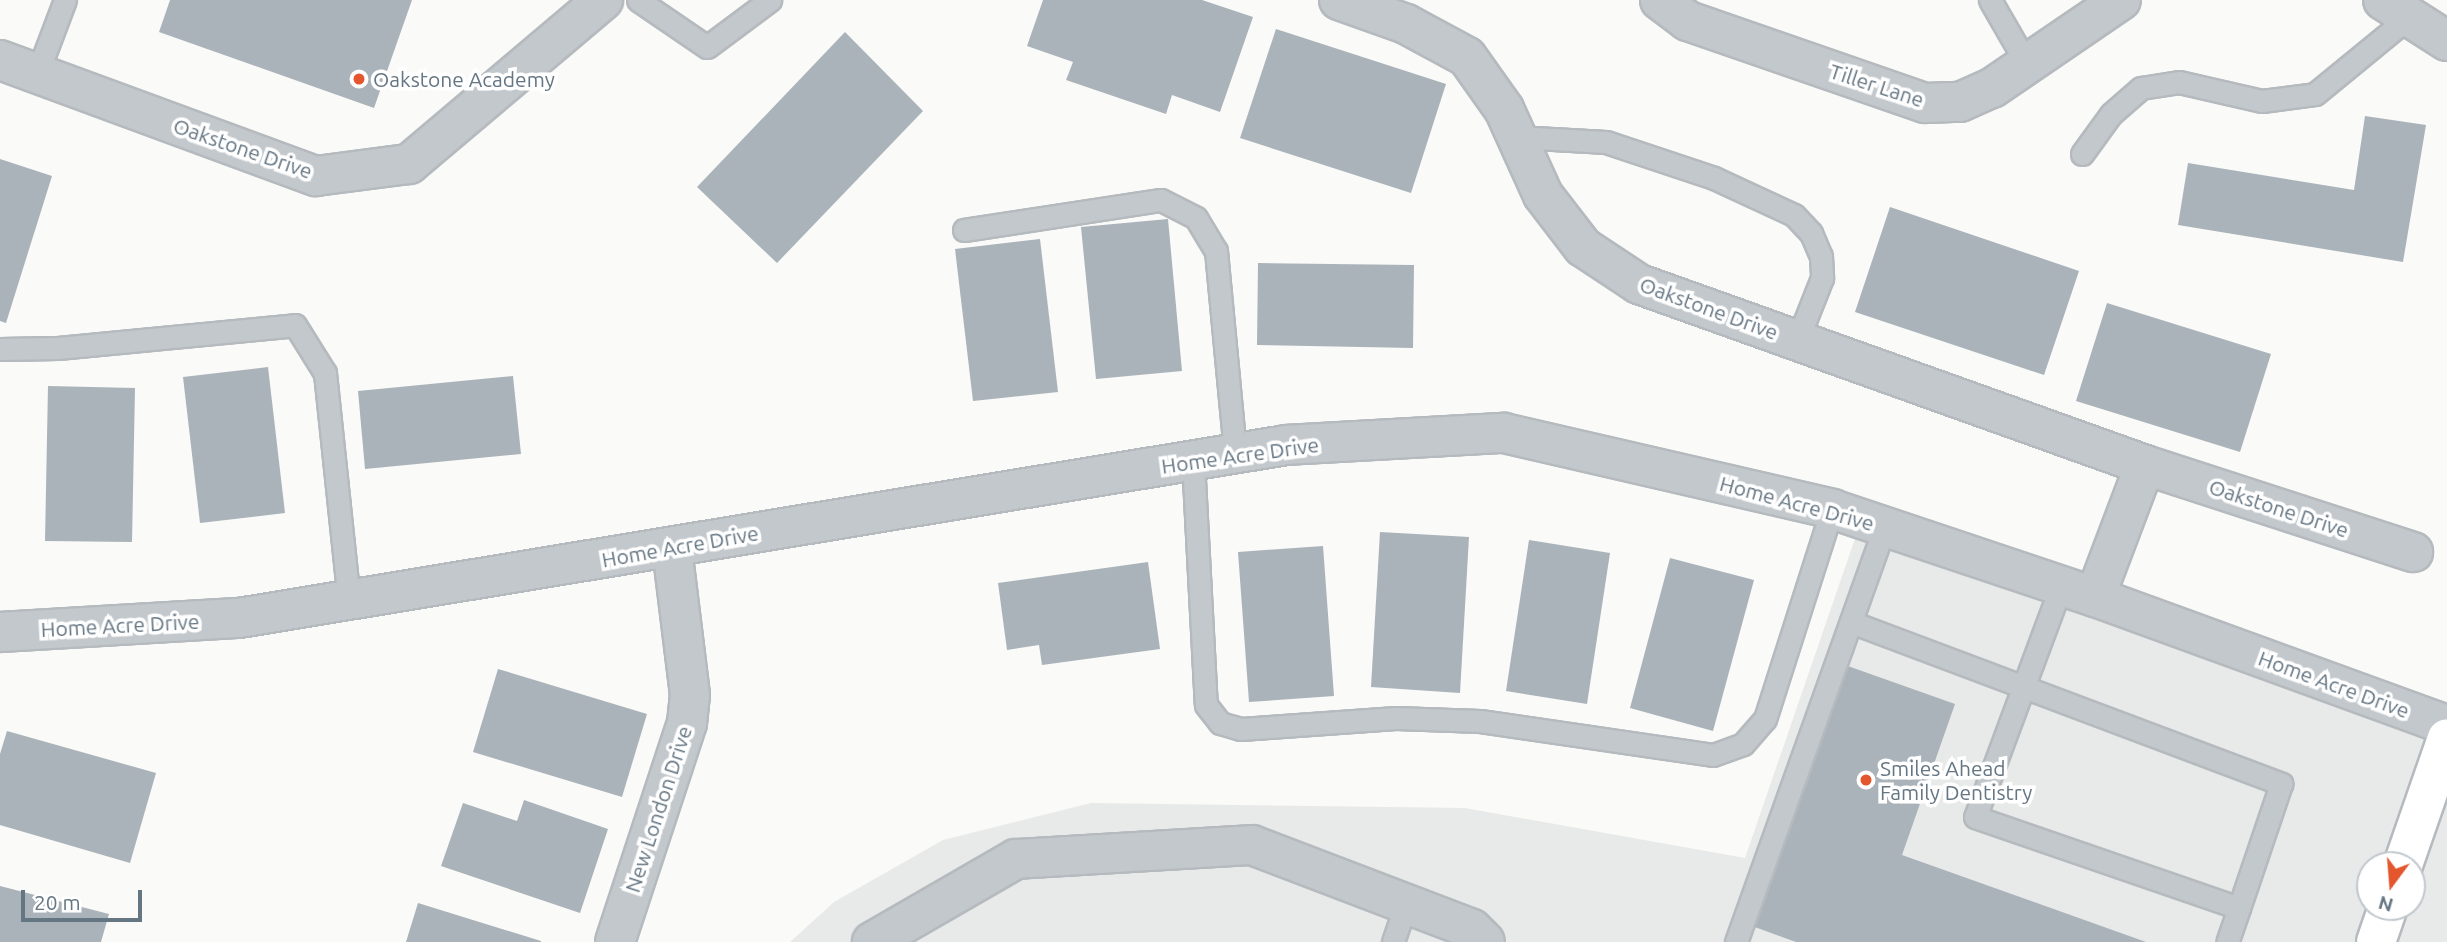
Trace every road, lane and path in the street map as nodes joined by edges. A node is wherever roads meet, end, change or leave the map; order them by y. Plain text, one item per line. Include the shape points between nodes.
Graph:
1 (65, 0) edge
2 (603, 0) edge
3 (638, 0) edge
4 (770, 0) edge
5 (1339, 0) edge
6 (1660, 0) edge
7 (1990, 0) edge
8 (2121, 0) edge
9 (2396, 8) edge
10 (2447, 41) edge
11 (0, 60) edge
12 (2027, 64) junction
13 (37, 74) junction
14 (1517, 136) junction
15 (2081, 154) dead end
16 (964, 230) dead end
17 (1797, 341) junction
18 (0, 349) edge
19 (1235, 453) junction
20 (1193, 460) junction
21 (2145, 465) junction
22 (1832, 509) junction
23 (1885, 527) junction
24 (673, 548) junction
25 (2413, 552) dead end
26 (2078, 592) junction
27 (349, 600) junction
28 (1851, 622) junction
29 (0, 632) edge
30 (2024, 688) junction
31 (2447, 724) edge
32 (2447, 738) edge
33 (2408, 851) edge
34 (1406, 904) junction
35 (2239, 908) junction
36 (2384, 921) edge
37 (614, 942) edge
38 (872, 942) edge
39 (1393, 942) edge
40 (1485, 942) edge
41 (1736, 942) edge
42 (2227, 942) edge
43 (2376, 942) edge

1 - 13 lane
2 - 13 street, Oakstone Drive via 452,132 409,164 382,168 316,176
3 - 4 lane via 707,47
5 - 14 street, Oakstone Drive via 1406,24 1467,57
6 - 12 street, Tiller Lane via 1688,21 1925,103 1960,102
7 - 12 lane
8 - 12 street, Tiller Lane
9 - 10 street
9 - 15 lane via 2315,94 2262,101 2179,82 2141,88 2111,114
11 - 13 street, Oakstone Drive
14 - 17 street, Oakstone Drive via 1543,195 1583,247 1639,284
14 - 17 lane via 1606,142 1714,178 1794,215 1811,233 1821,256 1822,278
16 - 19 lane via 1161,200 1196,218 1216,251
17 - 21 street, Oakstone Drive
18 - 27 lane via 58,348 295,325 325,373
19 - 20 street, Home Acre Drive
19 - 22 street, Home Acre Drive via 1286,445 1504,433
20 - 22 lane via 1206,705 1220,723 1241,729 1396,718 1480,721 1713,755 1743,744 1765,719
20 - 24 street, Home Acre Drive
21 - 25 street, Oakstone Drive
21 - 26 street
22 - 23 street, Home Acre Drive
23 - 26 street, Home Acre Drive
23 - 28 lane
24 - 27 street, Home Acre Drive
24 - 37 street, New London Drive via 691,695 687,723
26 - 30 lane
26 - 31 street, Home Acre Drive
27 - 29 street, Home Acre Drive via 239,618
28 - 30 lane
28 - 41 lane
30 - 35 lane via 2281,784
30 - 35 lane via 1975,817
32 - 33 main road
34 - 38 street via 1252,845 1016,859
34 - 39 lane
34 - 40 street via 1472,929
35 - 42 lane
36 - 43 main road

